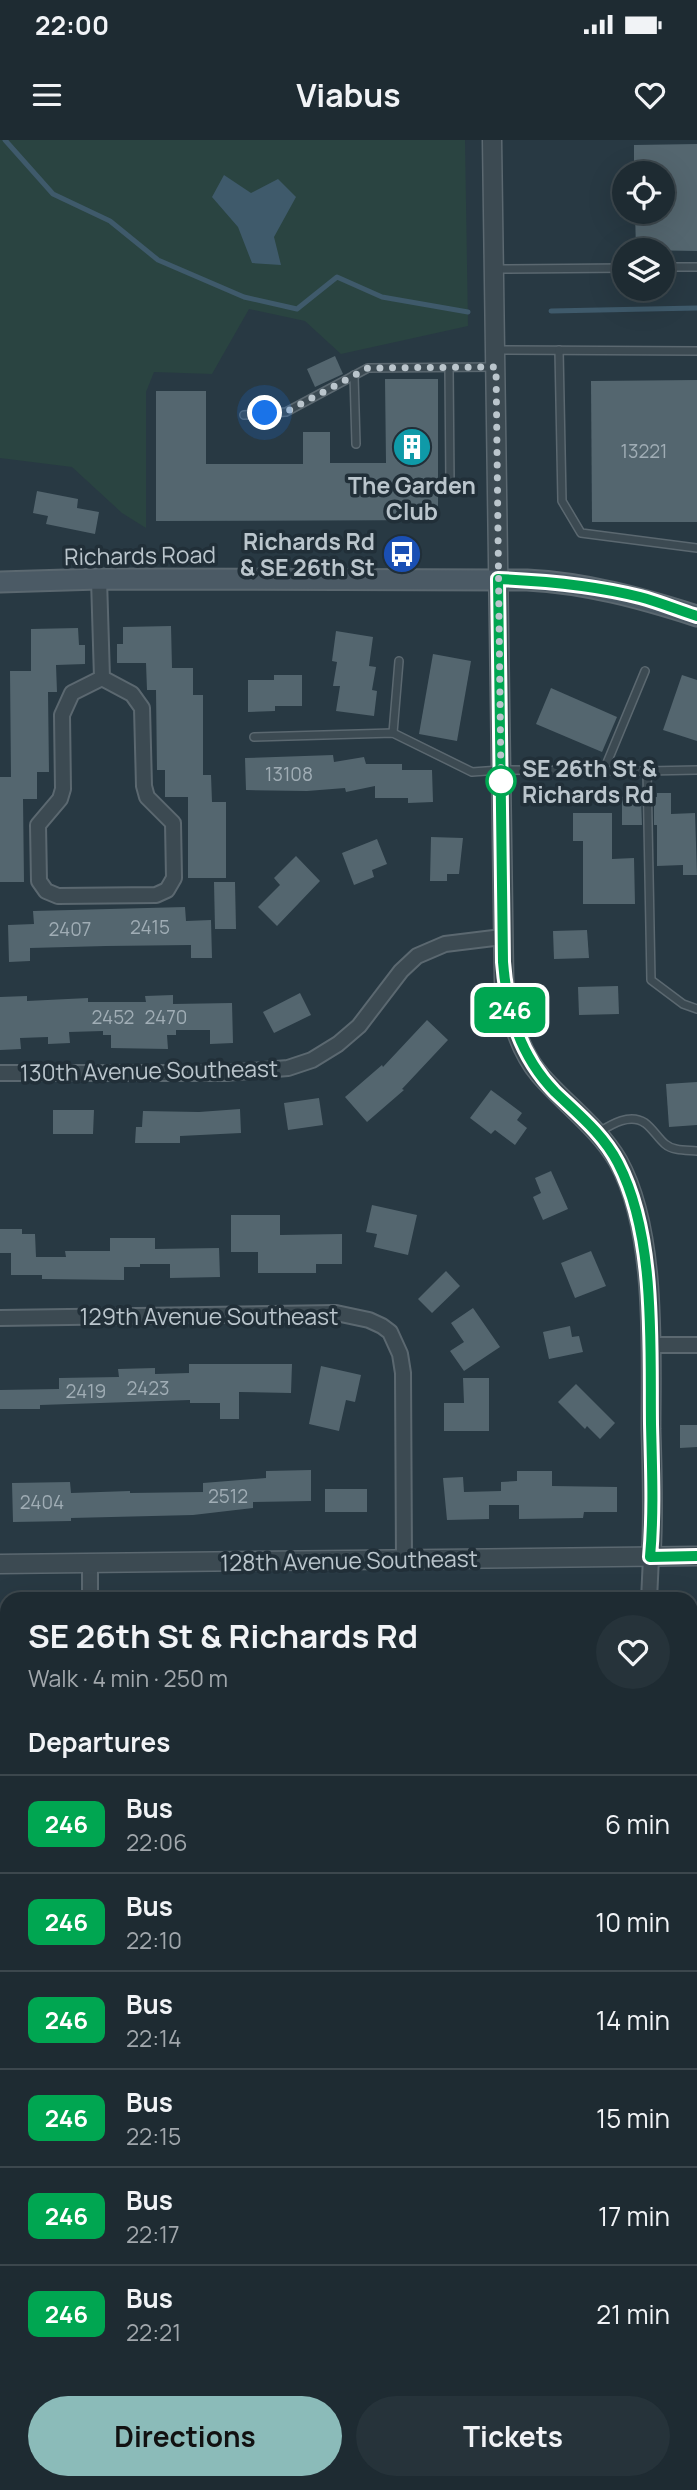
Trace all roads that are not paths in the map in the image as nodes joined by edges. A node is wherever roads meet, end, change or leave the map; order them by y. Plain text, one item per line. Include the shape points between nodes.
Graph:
1 (492, 140) edge
2 (675, 267) edge
3 (697, 267) edge
4 (612, 268) edge
5 (494, 269) junction
6 (559, 350) junction
7 (697, 351) edge
8 (495, 358) junction
9 (449, 368) junction
10 (354, 375) junction
11 (244, 415) dead end
12 (356, 444) dead end
13 (450, 483) dead end
14 (697, 548) edge
15 (99, 579) junction
16 (498, 579) junction
17 (0, 582) edge
18 (697, 616) edge
19 (399, 660) dead end
20 (645, 671) dead end
21 (102, 678) junction
22 (393, 733) junction
23 (254, 737) dead end
24 (500, 770) junction
25 (697, 770) edge
26 (604, 771) junction
27 (647, 771) junction
28 (502, 937) junction
29 (697, 1009) edge
30 (0, 1073) edge
31 (598, 1132) junction
32 (697, 1151) edge
33 (0, 1318) edge
34 (651, 1345) junction
35 (697, 1345) edge
36 (697, 1556) edge
37 (650, 1557) junction
38 (404, 1560) junction
39 (90, 1563) junction
40 (0, 1564) edge
41 (90, 1592) edge
42 (649, 1592) edge

1 - 5 street
2 - 3 lane
4 - 5 lane
5 - 8 street
6 - 7 lane
6 - 8 lane
6 - 14 lane via 562,500 581,533
8 - 9 lane
8 - 16 street
9 - 10 lane via 368,368
9 - 13 lane
10 - 11 lane via 286,412
10 - 12 lane
15 - 16 main road, Richards Road
15 - 17 main road, Richards Road
15 - 21 street
16 - 18 main road, Richards Road via 597,588
16 - 24 street
19 - 22 lane
20 - 26 lane
21 - 21 street via 72,694 62,715 62,789 60,799 38,825 39,881 46,891 58,896 156,895 167,890 174,878 173,823 147,797 144,786 142,708 132,694
22 - 23 lane
22 - 24 lane via 472,772
24 - 26 lane
24 - 28 street
25 - 27 lane
26 - 27 lane
27 - 29 lane via 651,980
28 - 30 street, 130th Avenue Southeast via 445,944 417,956 359,1026 312,1060 288,1068 225,1073
28 - 31 street via 507,1000 523,1050 537,1072
31 - 32 lane via 635,1119 666,1144
31 - 34 street via 618,1162 640,1228
33 - 38 street, 129th Avenue Southeast via 336,1313 382,1326 400,1354 403,1373
34 - 35 street
34 - 37 street
36 - 37 street, 128th Avenue Southeast
37 - 38 street, 128th Avenue Southeast
37 - 42 street
38 - 39 street, 128th Avenue Southeast
39 - 40 street, 128th Avenue Southeast
39 - 41 street

